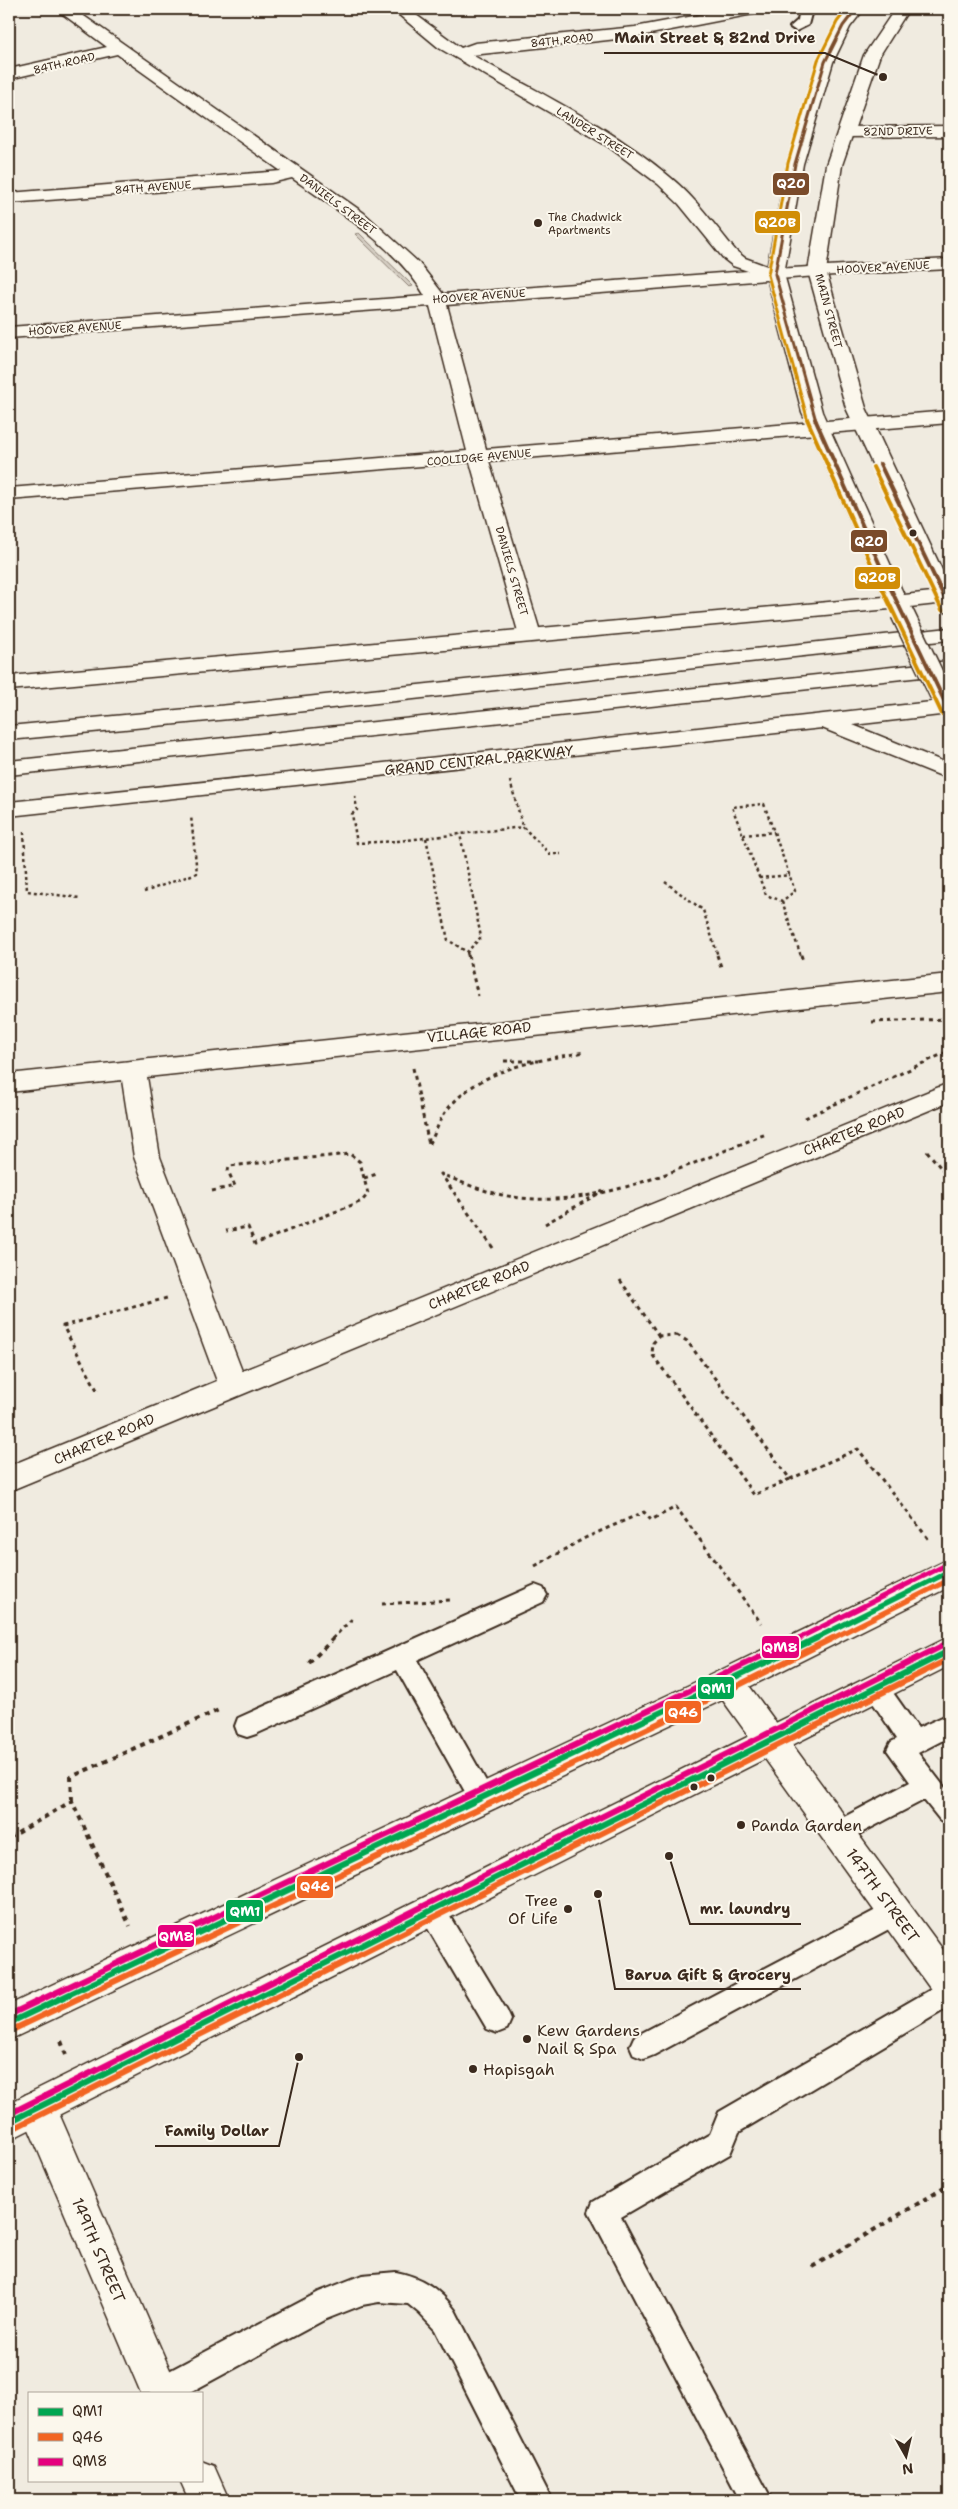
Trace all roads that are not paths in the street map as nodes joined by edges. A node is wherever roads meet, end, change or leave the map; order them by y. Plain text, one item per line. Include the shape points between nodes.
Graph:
1 (64, 9) edge
2 (399, 9) edge
3 (753, 9) edge
4 (801, 9) edge
5 (856, 9) edge
6 (902, 9) edge
7 (796, 27) dead end
8 (119, 49) junction
9 (460, 54) junction
10 (9, 74) edge
11 (949, 131) edge
12 (846, 132) junction
13 (297, 172) junction
14 (9, 198) edge
15 (949, 264) edge
16 (817, 271) junction
17 (775, 274) junction
18 (437, 300) junction
19 (9, 333) edge
20 (949, 417) edge
21 (862, 424) junction
22 (819, 428) junction
23 (480, 457) junction
24 (9, 494) edge
25 (948, 600) edge
26 (900, 607) junction
27 (949, 634) edge
28 (530, 635) junction
29 (949, 667) edge
30 (9, 683) edge
31 (947, 705) edge
32 (823, 721) junction
33 (93, 725) junction
34 (9, 728) edge
35 (9, 733) edge
36 (9, 768) edge
37 (949, 772) edge
38 (9, 809) edge
39 (949, 982) edge
40 (134, 1069) junction
41 (9, 1083) edge
42 (949, 1092) edge
43 (233, 1385) junction
44 (9, 1479) edge
45 (949, 1572) edge
46 (535, 1595) dead end
47 (948, 1654) edge
48 (402, 1656) junction
49 (728, 1682) junction
50 (875, 1688) junction
51 (949, 1725) edge
52 (247, 1726) dead end
53 (770, 1740) junction
54 (914, 1743) junction
55 (927, 1786) junction
56 (482, 1798) junction
57 (949, 1812) edge
58 (838, 1833) junction
59 (432, 1911) junction
60 (895, 1912) junction
61 (949, 1986) edge
62 (949, 1992) edge
63 (498, 2020) dead end
64 (9, 2023) edge
65 (644, 2046) dead end
66 (23, 2115) edge
67 (161, 2392) edge
68 (201, 2482) edge
69 (209, 2500) edge
70 (536, 2500) edge
71 (757, 2500) edge

1 - 8 main road, DANIELS STREET
2 - 9 main road, LANDER STREET via 430,35
3 - 9 main road, 84TH ROAD via 635,32 475,48
4 - 7 lane via 805,14 804,22
5 - 17 main road via 843,26 825,62 795,164
6 - 12 main road, MAIN STREET via 872,55
8 - 10 main road, 84TH ROAD
8 - 13 main road, DANIELS STREET
9 - 17 main road, LANDER STREET via 615,143 685,200 730,255 739,262
11 - 12 main road, 82ND DRIVE
12 - 16 main road, MAIN STREET via 834,166
13 - 14 main road, 84TH AVENUE via 264,179
13 - 18 main road, DANIELS STREET via 375,230 431,289
15 - 16 main road, HOOVER AVENUE
16 - 17 main road, HOOVER AVENUE
16 - 21 main road, MAIN STREET
17 - 18 main road, HOOVER AVENUE
17 - 22 main road
18 - 19 main road, HOOVER AVENUE
18 - 23 main road, DANIELS STREET
20 - 21 main road, COOLIDGE AVENUE
21 - 22 main road, COOLIDGE AVENUE
21 - 25 main road, MAIN STREET
22 - 23 main road, COOLIDGE AVENUE
22 - 26 main road
23 - 24 main road, COOLIDGE AVENUE
23 - 28 main road, DANIELS STREET
25 - 26 main road
26 - 28 main road
26 - 31 main road, bridge
27 - 33 main road
28 - 30 main road
29 - 36 main road
31 - 32 main road, GRAND CENTRAL PARKWAY
32 - 37 main road
32 - 38 main road, GRAND CENTRAL PARKWAY
33 - 34 main road
33 - 35 main road
39 - 40 main road, VILLAGE ROAD
40 - 41 main road, VILLAGE ROAD
40 - 43 main road via 147,1157
42 - 43 main road, CHARTER ROAD
43 - 44 main road, CHARTER ROAD
45 - 49 main road
46 - 48 lane
47 - 50 main road
48 - 52 lane
48 - 56 lane
49 - 53 main road, 147TH STREET
49 - 56 main road
50 - 53 main road
50 - 54 lane
51 - 54 lane
53 - 58 main road, 147TH STREET
53 - 59 main road
54 - 55 lane via 900,1750
55 - 57 lane
55 - 58 lane
56 - 64 main road
58 - 60 main road, 147TH STREET
59 - 63 lane
59 - 66 main road
60 - 61 main road, 147TH STREET
60 - 65 lane
62 - 71 lane via 729,2122 720,2144 603,2212
66 - 67 main road, 149TH STREET
67 - 70 lane via 334,2301 382,2288 412,2291 428,2299 445,2320
68 - 69 main road

